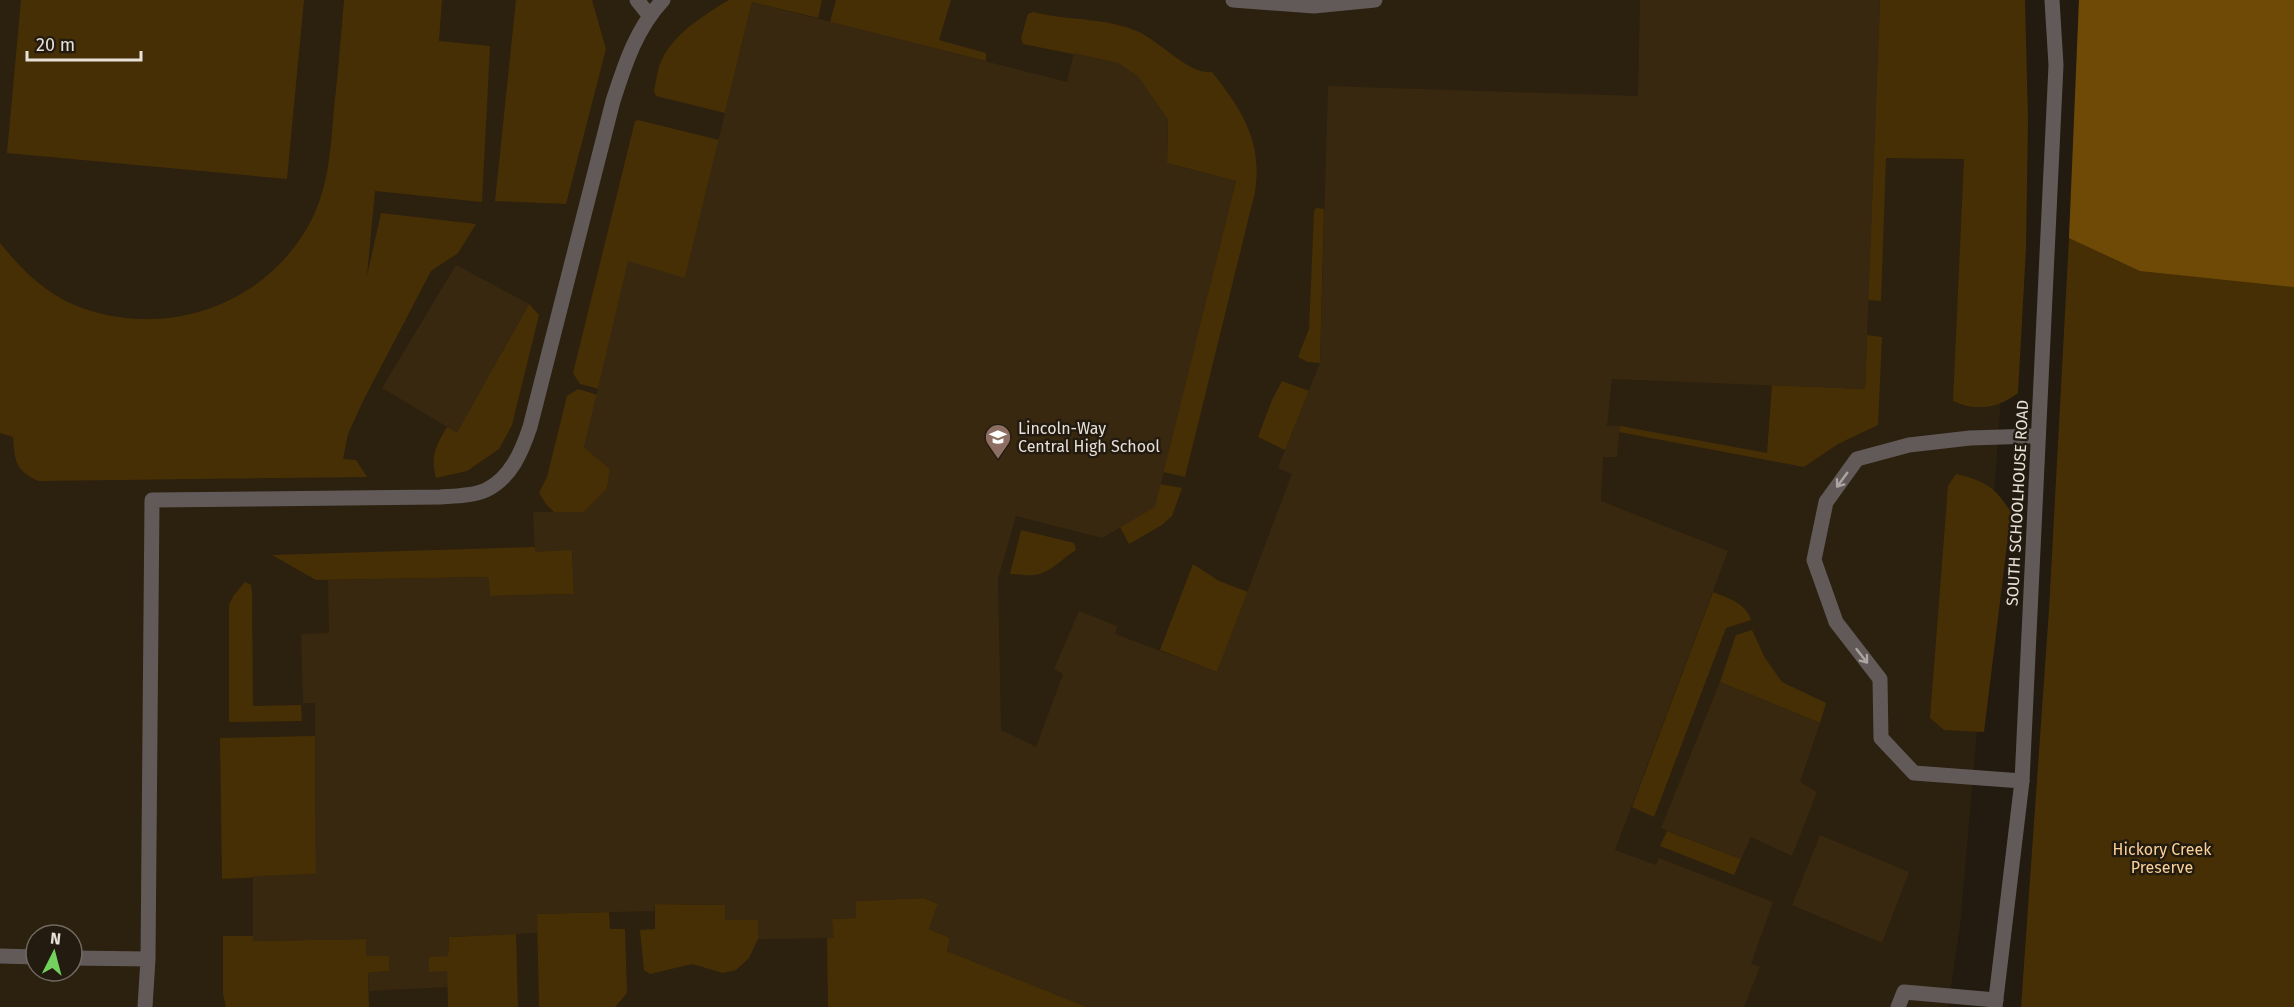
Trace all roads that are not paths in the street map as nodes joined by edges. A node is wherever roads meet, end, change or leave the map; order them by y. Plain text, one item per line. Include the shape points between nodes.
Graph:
1 (637, 0) edge
2 (663, 0) edge
3 (1233, 0) edge
4 (1375, 0) edge
5 (2052, 0) edge
6 (649, 15) junction
7 (2038, 436) junction
8 (2022, 781) junction
9 (0, 956) edge
10 (24, 957) edge
11 (84, 958) edge
12 (148, 959) junction
13 (1995, 1003) edge
14 (145, 1007) edge
15 (1898, 1007) edge

1 - 6 street
2 - 6 street
3 - 4 street via 1314,6
5 - 7 street, SOUTH SCHOOLHOUSE ROAD via 2056,65
6 - 12 street via 628,54 613,101 530,427 516,462 503,478 485,491 440,497 152,500
7 - 8 street, SOUTH SCHOOLHOUSE ROAD
7 -> 8 street via 1908,445 1857,459 1826,502 1814,560 1836,622 1880,679 1881,738 1914,773
8 - 13 street, SOUTH SCHOOLHOUSE ROAD
9 - 10 street
11 - 12 street
12 - 14 street
13 - 15 street via 1904,992

